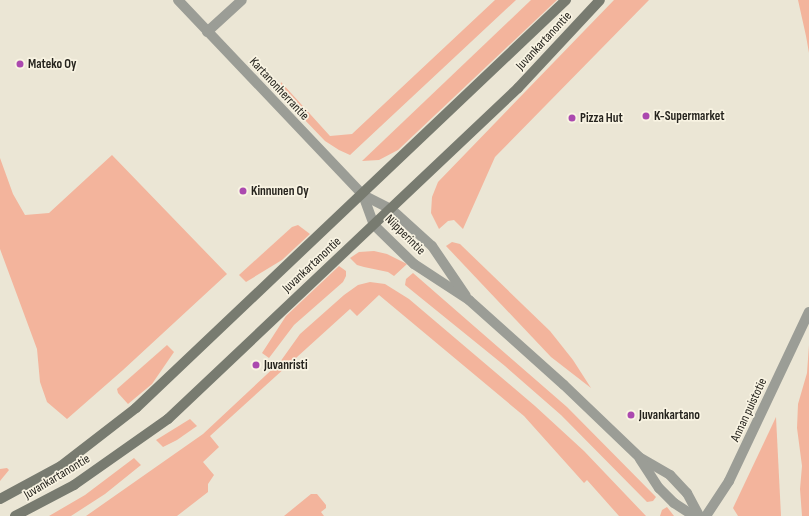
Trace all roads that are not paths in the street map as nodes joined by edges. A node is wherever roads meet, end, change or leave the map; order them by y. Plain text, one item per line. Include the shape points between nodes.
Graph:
1 (178, 0) edge
2 (242, 0) edge
3 (566, 0) edge
4 (600, 0) edge
5 (207, 32) junction
6 (362, 195) junction
7 (391, 209) junction
8 (374, 225) junction
9 (469, 300) junction
10 (809, 312) edge
11 (639, 458) junction
12 (0, 499) edge
13 (15, 516) edge
14 (694, 516) edge
15 (699, 516) edge
16 (706, 516) edge

1 - 5 street, Kartanonherrantie
2 - 5 street
3 - 6 main road, Juvankartanontie
4 - 7 main road, Juvankartanontie via 518,88
5 - 6 street, Kartanonherrantie
6 - 7 street, Niipperintie
6 - 8 street, Niipperintie
6 - 12 main road, Juvankartanontie via 136,408 60,466
7 - 8 main road, Juvankartanontie
7 - 9 street, Niipperintie via 432,246
8 - 9 street, Niipperintie via 414,264
8 - 13 main road, Juvankartanontie via 168,419 74,485
9 - 11 street, Niipperintie via 564,385
10 - 16 street, Annan puistotie via 729,482
11 - 14 street, Niipperintie via 659,488 674,503
11 - 15 street, Niipperintie via 670,475 686,492

